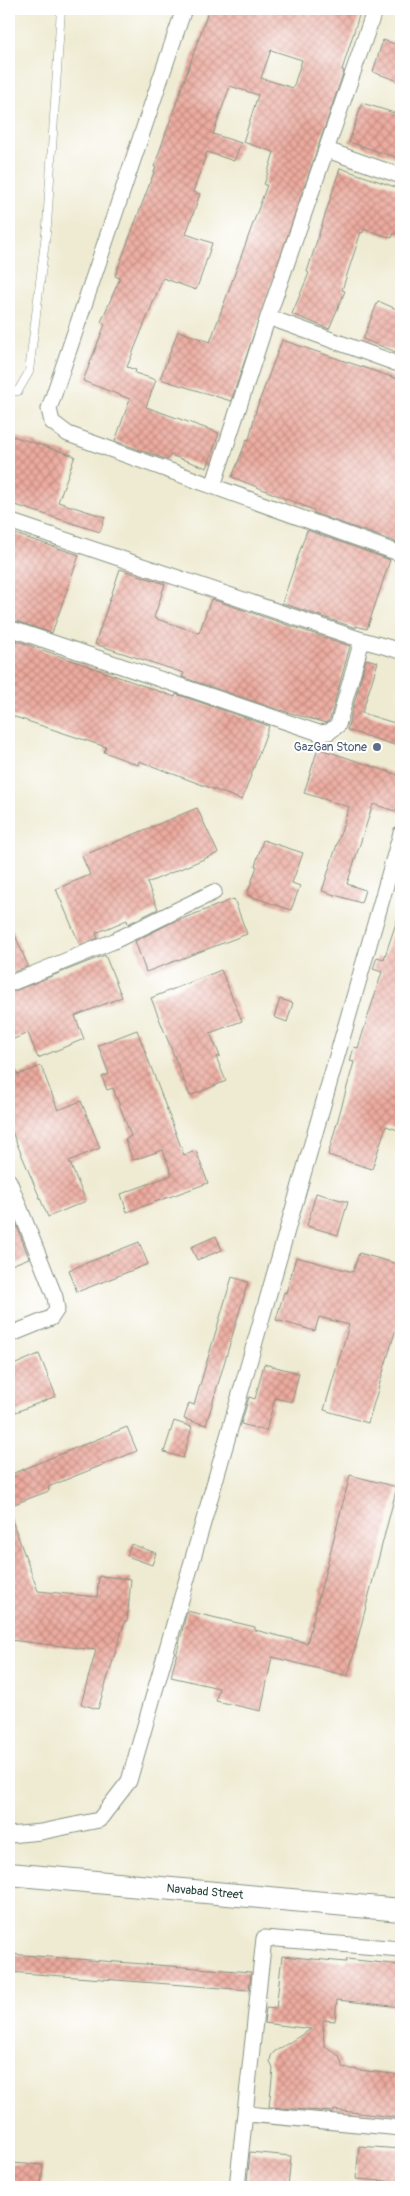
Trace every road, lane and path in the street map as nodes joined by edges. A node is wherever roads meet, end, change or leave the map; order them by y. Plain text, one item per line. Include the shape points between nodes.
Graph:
1 (61, 9) edge
2 (184, 9) edge
3 (375, 9) edge
4 (327, 150) junction
5 (401, 176) edge
6 (268, 317) junction
7 (401, 365) edge
8 (9, 392) edge
9 (213, 486) junction
10 (9, 520) edge
11 (401, 554) edge
12 (9, 628) edge
13 (362, 640) junction
14 (401, 651) edge
15 (401, 833) edge
16 (214, 892) dead end
17 (9, 984) edge
18 (9, 1181) edge
19 (9, 1335) edge
20 (9, 1835) edge
21 (9, 1874) edge
22 (401, 1910) edge
23 (401, 1949) edge
24 (247, 2114) junction
25 (401, 2128) edge
26 (237, 2187) edge

1 - 8 lane via 48,225 29,372 18,391
2 - 9 street via 49,408 52,422 68,434
3 - 4 street
4 - 5 street
4 - 6 street
6 - 7 street
6 - 9 street
9 - 11 street
10 - 13 street
12 - 13 street via 319,733 329,732 338,724
13 - 14 street
15 - 20 street via 129,1781 99,1820
16 - 17 street via 114,941
18 - 19 street via 57,1308 51,1318
21 - 22 street, Navabad Street
23 - 24 street via 264,1938
24 - 25 street
24 - 26 street

